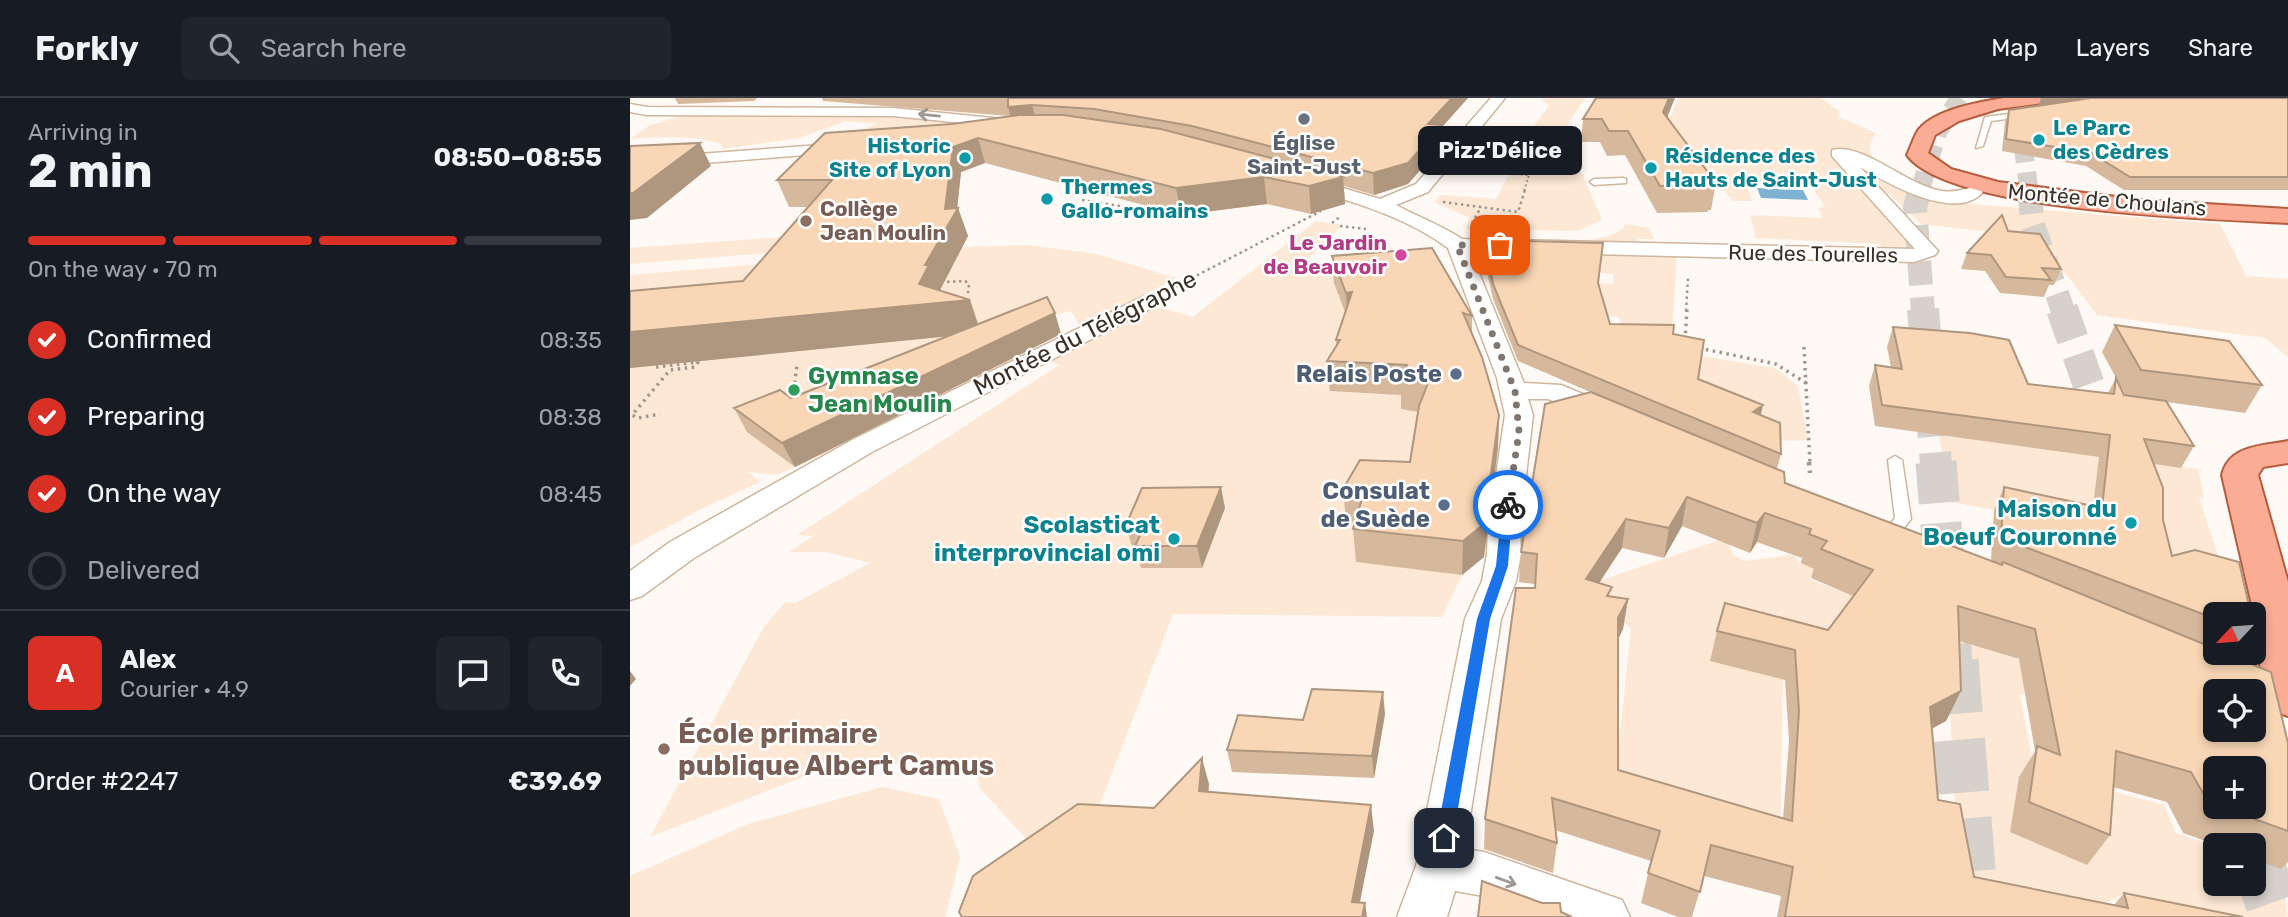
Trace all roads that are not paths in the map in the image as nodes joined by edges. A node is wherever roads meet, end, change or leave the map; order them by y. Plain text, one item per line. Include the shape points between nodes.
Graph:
1 (801, 98) edge
2 (1498, 98) edge
3 (1984, 98) edge
4 (2043, 98) edge
5 (2009, 100) edge
6 (630, 107) edge
7 (647, 111) junction
8 (677, 111) junction
9 (630, 117) edge
10 (1903, 132) dead end
11 (1031, 133) junction
12 (979, 137) edge
13 (996, 138) edge
14 (1979, 146) dead end
15 (862, 147) edge
16 (1891, 154) dead end
17 (630, 164) edge
18 (1286, 177) edge
19 (1623, 181) dead end
20 (1594, 182) dead end
21 (1974, 192) junction
22 (1381, 205) junction
23 (2288, 216) edge
24 (2288, 224) edge
25 (1457, 245) junction
26 (1142, 304) road end
27 (1515, 391) junction
28 (1629, 424) edge
29 (2288, 452) edge
30 (1895, 460) dead end
31 (1891, 533) edge
32 (630, 588) edge
33 (2275, 691) edge
34 (1439, 866) junction
35 (1423, 917) edge
36 (1605, 917) edge

1 - 8 street via 845,104 764,102
2 - 22 street via 1422,188
3 - 10 main road via 1940,107
4 - 5 main road, Montée de Choulans
5 - 14 lane via 2039,113 1988,119
5 - 23 main road, Montée de Choulans via 1941,123 1919,139 1915,152 1922,161 1951,176 2013,194
6 - 7 street
7 - 8 street
7 - 9 street
11 -> 8 street via 1032,127 1024,125 893,112
11 - 12 street
11 - 13 street
15 - 17 street
16 - 21 main road, Montée de Choulans via 1917,173
18 - 22 street
19 - 20 lane
21 - 24 main road, Montée de Choulans via 2052,205
21 - 25 street, Rue des Tourelles via 1963,199 1924,192 1850,154 1838,153 1928,251 1914,256
22 - 25 street
25 - 27 street
26 - 32 street, Montée du Télégraphe via 862,446 682,550
27 - 28 street via 1552,391
27 - 34 street via 1519,432 1504,554 1499,581 1483,619
29 - 33 main road via 2252,458 2242,466 2240,475 2281,638
30 - 31 lane via 1903,519
34 - 35 street
34 -> 36 street via 1484,874

